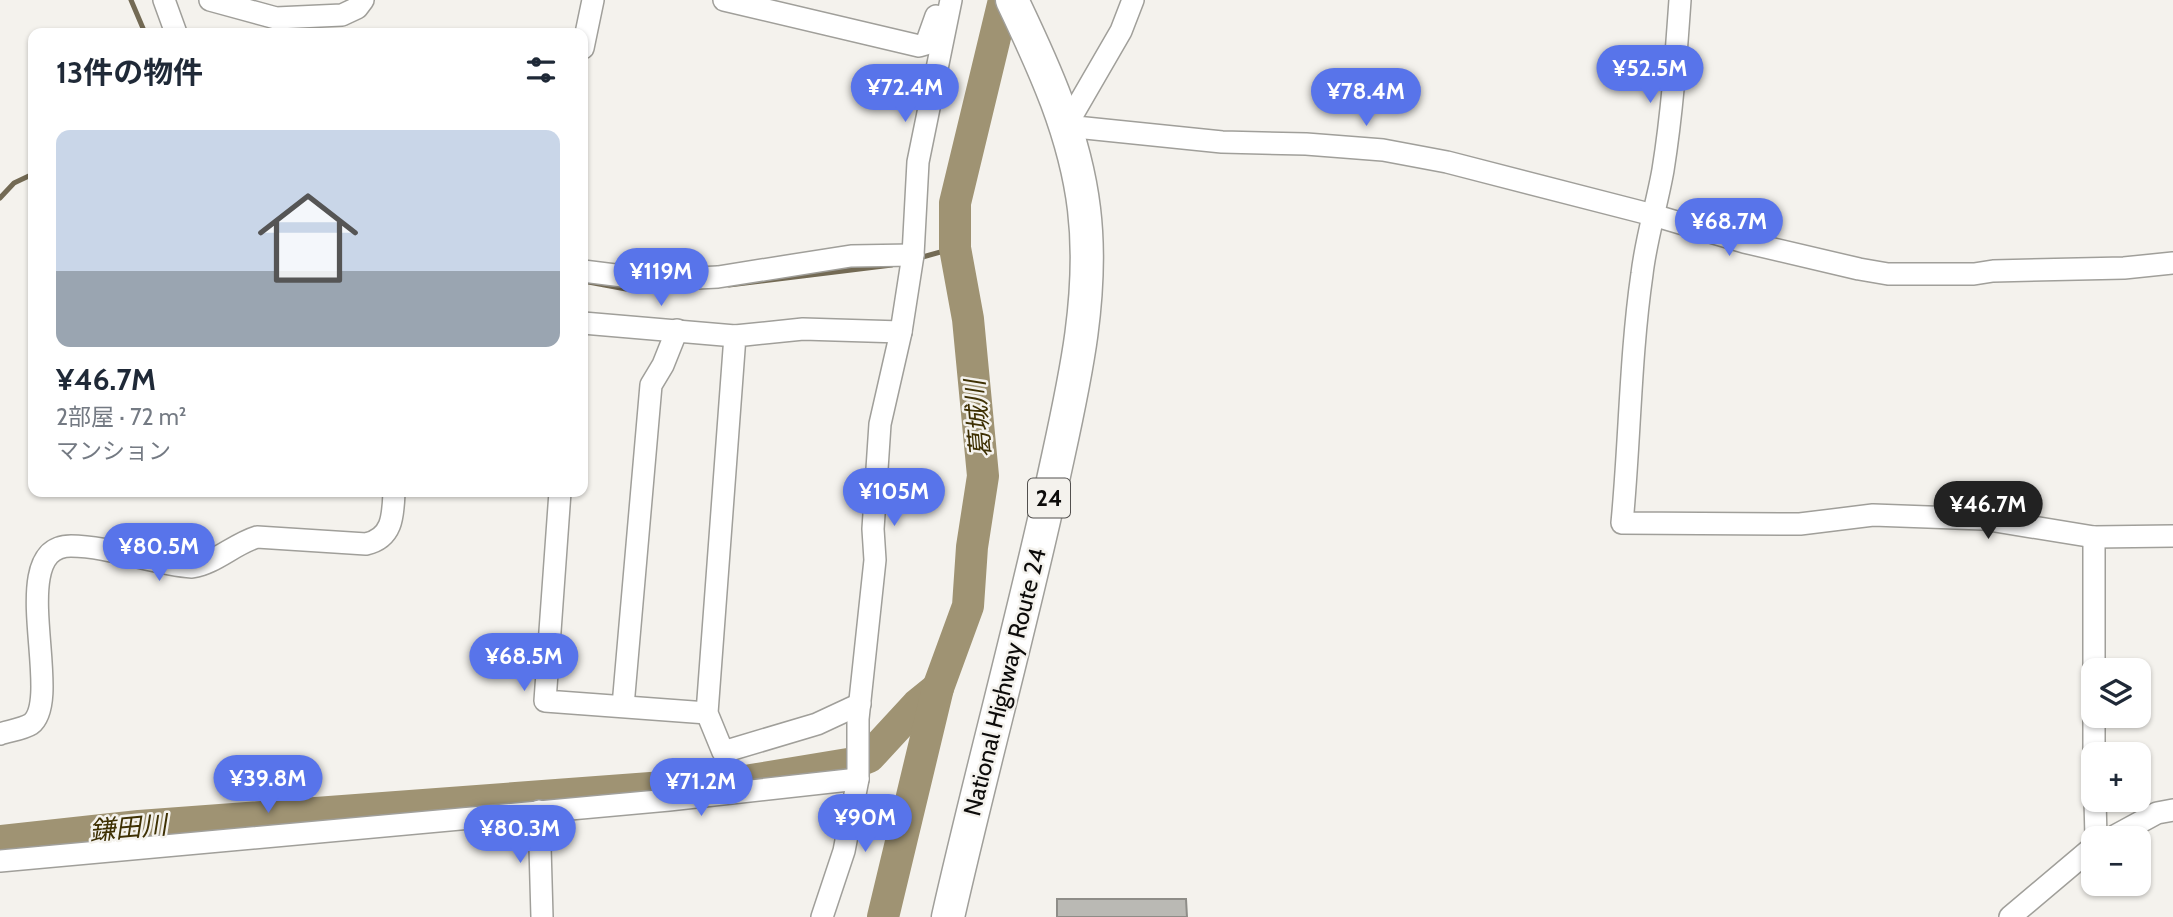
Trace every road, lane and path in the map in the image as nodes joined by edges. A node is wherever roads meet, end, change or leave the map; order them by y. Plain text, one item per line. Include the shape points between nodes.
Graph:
1 (164, 0) edge
2 (210, 0) edge
3 (363, 0) edge
4 (593, 0) edge
5 (724, 0) edge
6 (940, 0) edge
7 (951, 0) edge
8 (1012, 0) edge
9 (1133, 0) edge
10 (1680, 0) edge
11 (275, 26) edge
12 (174, 28) edge
13 (587, 28) edge
14 (1066, 126) junction
15 (1653, 215) junction
16 (913, 255) junction
17 (2173, 263) edge
18 (588, 269) edge
19 (588, 323) edge
20 (677, 330) junction
21 (901, 332) junction
22 (735, 336) junction
23 (394, 497) edge
24 (560, 497) edge
25 (2173, 536) edge
26 (2094, 537) junction
27 (2094, 658) edge
28 (623, 706) junction
29 (859, 712) junction
30 (707, 713) junction
31 (0, 734) edge
32 (858, 779) junction
33 (2173, 810) edge
34 (539, 811) junction
35 (2133, 826) edge
36 (2081, 857) edge
37 (0, 861) edge
38 (542, 917) edge
39 (822, 917) edge
40 (948, 917) edge
41 (2010, 917) edge

1 - 12 street
2 - 11 street
3 - 11 street via 342,15
4 - 13 street
5 - 6 street via 919,46 926,44 932,33
7 - 16 street via 918,162
8 - 14 highway, National Highway Route 24 / 24 via 1048,75
9 - 14 street via 1121,31
10 - 15 street via 1663,170
14 - 15 street via 1222,142 1383,150
14 - 40 highway, National Highway Route 24 / 24 via 1084,209 1087,293 1073,386 1025,609
15 - 17 street via 1744,242 1888,274
15 - 26 street via 1629,398 1622,523 1800,524 1873,515 1983,519
16 - 18 street via 851,256 718,277 655,280
16 - 21 street
19 - 20 street
20 - 22 street
20 - 28 street via 650,385
21 - 22 street via 803,329
21 - 29 street via 880,424 875,560
22 - 30 street
23 - 31 street via 387,533 366,544 257,537 192,567 69,546 50,554 40,575 36,603 39,712 30,724
24 - 28 street via 545,701
25 - 26 street
26 - 27 street
28 - 30 street
29 - 30 street via 723,752
29 - 32 street
32 - 34 street
32 - 39 street via 844,851
33 - 35 street
34 - 37 street
34 - 38 street
36 - 41 street

